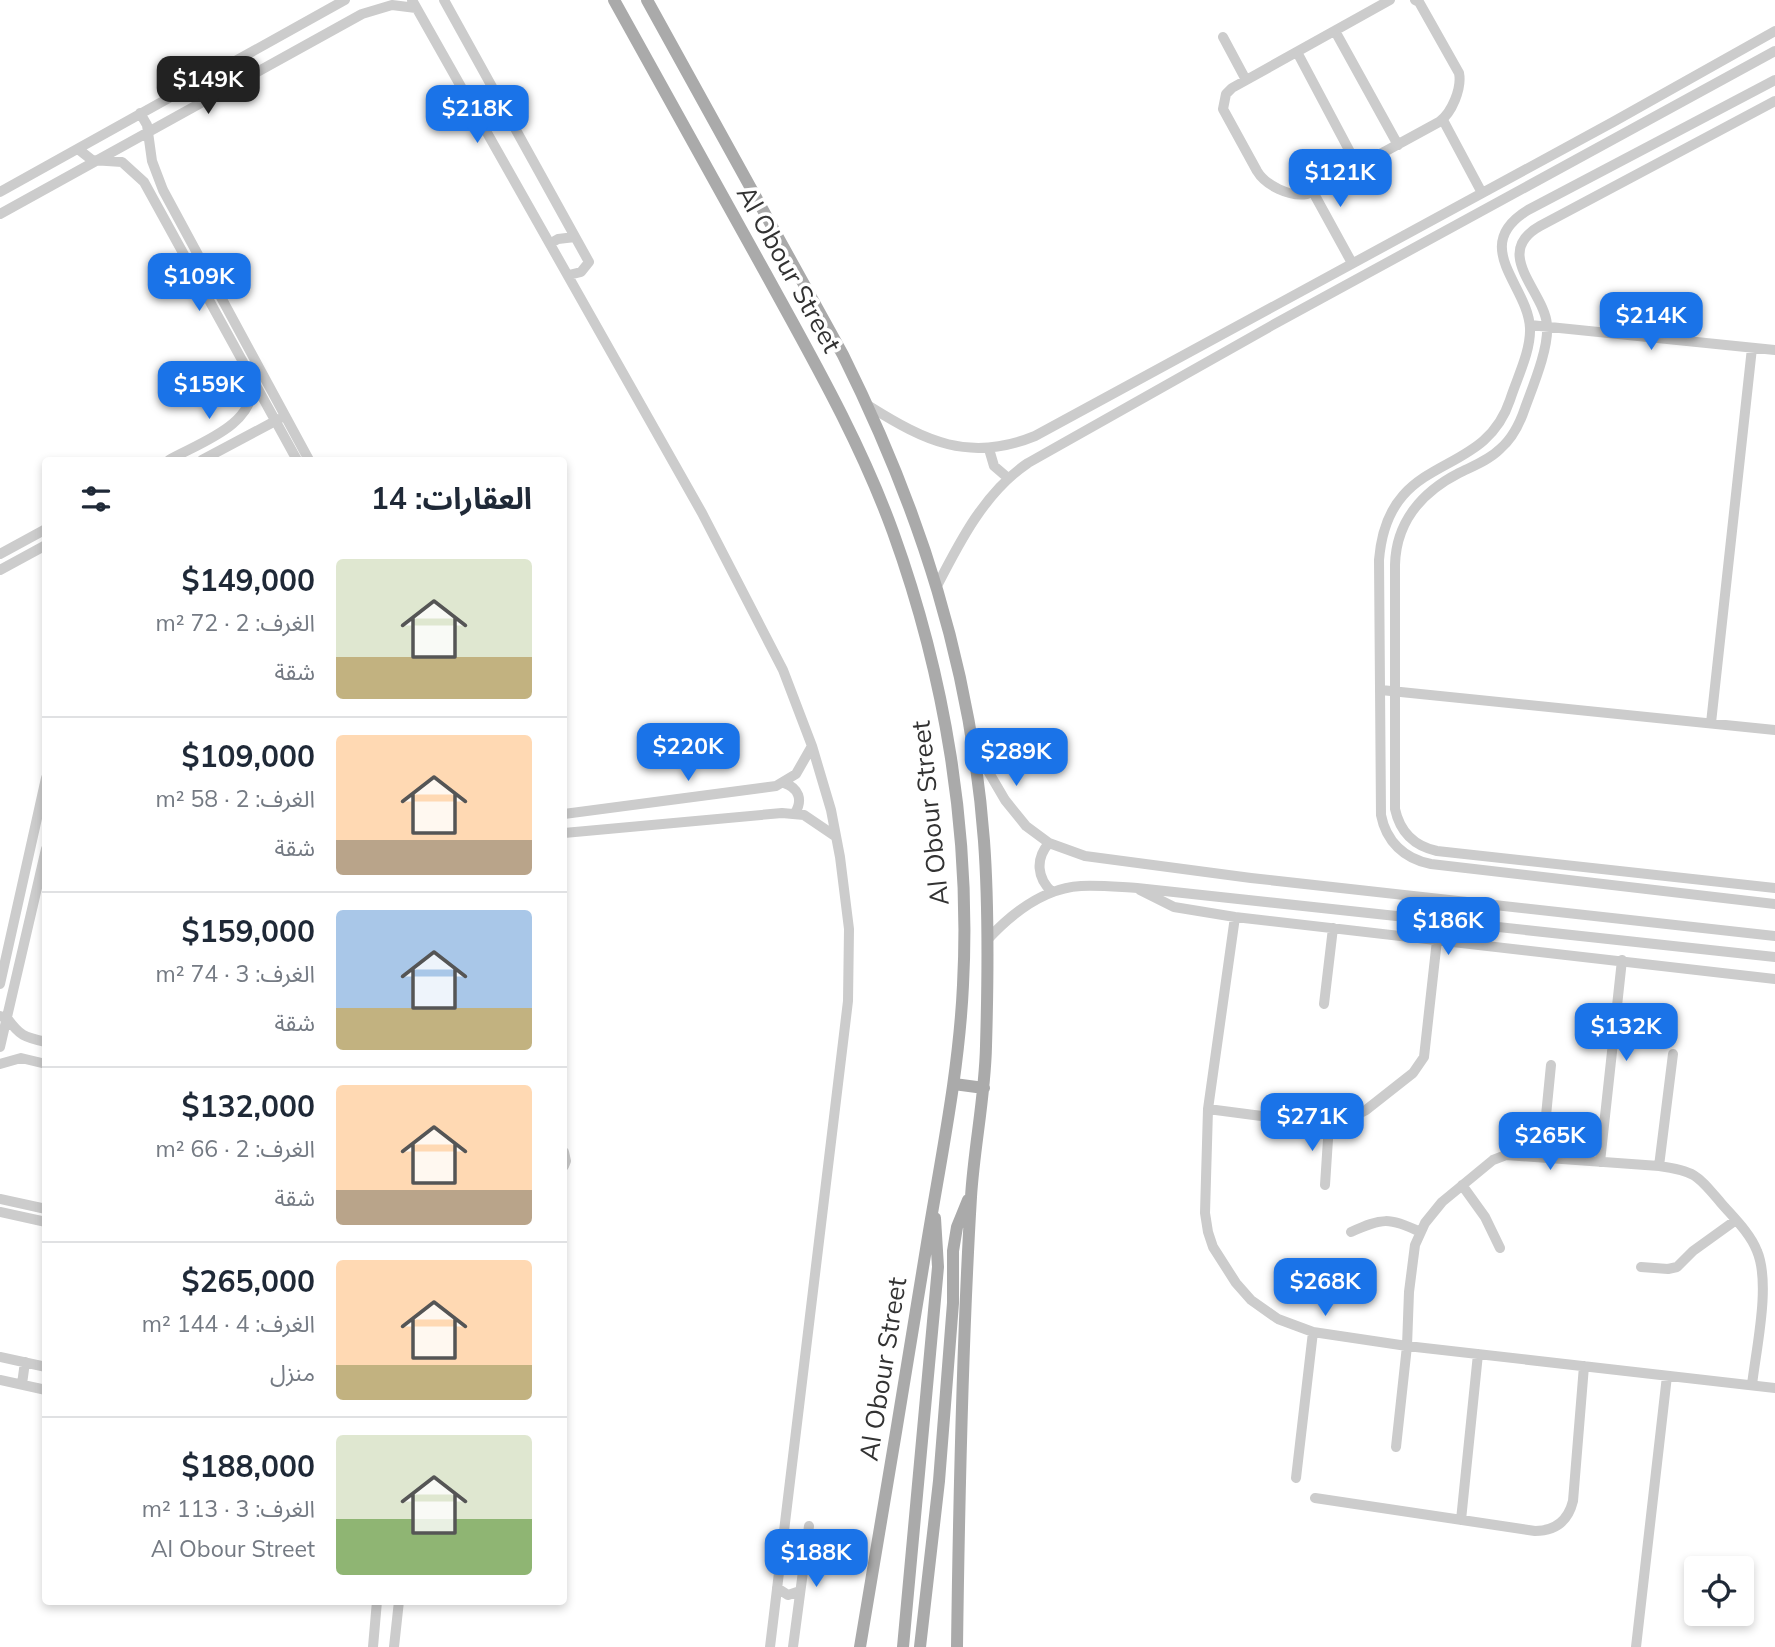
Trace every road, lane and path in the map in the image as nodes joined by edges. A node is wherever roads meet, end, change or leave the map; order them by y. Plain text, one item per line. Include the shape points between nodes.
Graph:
1 (345, 0) edge
2 (444, 0) edge
3 (614, 0) edge
4 (647, 0) edge
5 (1415, 0) edge
6 (1385, 1) edge
7 (383, 4) edge
8 (414, 4) edge
9 (1335, 31) junction
10 (1775, 31) edge
11 (1223, 37) dead end
12 (1775, 51) edge
13 (1297, 52) junction
14 (1246, 80) junction
15 (1775, 80) edge
16 (1775, 101) edge
17 (140, 113) junction
18 (1443, 120) junction
19 (149, 131) junction
20 (1398, 145) junction
21 (78, 149) junction
22 (98, 160) junction
23 (152, 161) junction
24 (1359, 167) junction
25 (135, 172) junction
26 (0, 191) edge
27 (1313, 192) junction
28 (1482, 193) junction
29 (163, 202) junction
30 (0, 214) edge
31 (575, 237) junction
32 (551, 243) junction
33 (1352, 263) junction
34 (569, 275) junction
35 (1530, 325) junction
36 (1548, 326) junction
37 (1752, 348) junction
38 (1775, 350) edge
39 (252, 379) junction
40 (869, 406) junction
41 (280, 418) junction
42 (989, 449) junction
43 (175, 457) edge
44 (208, 457) edge
45 (296, 457) edge
46 (307, 457) edge
47 (1008, 478) junction
48 (42, 531) edge
49 (42, 547) edge
50 (0, 554) edge
51 (1, 566) edge
52 (936, 586) junction
53 (1381, 690) junction
54 (1396, 691) junction
55 (1711, 723) junction
56 (1775, 730) edge
57 (972, 744) junction
58 (812, 746) junction
59 (784, 783) junction
60 (42, 796) edge
61 (795, 813) junction
62 (567, 814) edge
63 (567, 833) edge
64 (835, 836) junction
65 (1049, 843) junction
66 (1482, 856) junction
67 (42, 865) edge
68 (1481, 870) junction
69 (1137, 888) junction
70 (1775, 888) edge
71 (1052, 892) junction
72 (1775, 904) edge
73 (1235, 917) junction
74 (1333, 928) junction
75 (1775, 936) edge
76 (987, 940) junction
77 (1437, 940) junction
78 (1775, 957) edge
79 (1622, 960) junction
80 (1775, 979) edge
81 (0, 984) edge
82 (1324, 1004) dead end
83 (3, 1017) edge
84 (42, 1043) edge
85 (0, 1047) edge
86 (21, 1047) junction
87 (1673, 1054) dead end
88 (42, 1061) edge
89 (0, 1064) edge
90 (1551, 1065) dead end
91 (954, 1083) junction
92 (984, 1088) junction
93 (1208, 1108) junction
94 (1329, 1124) junction
95 (1542, 1156) junction
96 (1600, 1162) junction
97 (1659, 1166) junction
98 (1325, 1185) dead end
99 (1462, 1185) junction
100 (971, 1193) junction
101 (0, 1199) edge
102 (933, 1207) junction
103 (42, 1208) edge
104 (0, 1212) edge
105 (1736, 1220) junction
106 (42, 1221) edge
107 (1420, 1231) junction
108 (1351, 1233) dead end
109 (1500, 1248) dead end
110 (1641, 1267) dead end
111 (1313, 1332) junction
112 (1407, 1346) junction
113 (1478, 1354) junction
114 (0, 1357) edge
115 (26, 1362) junction
116 (42, 1366) edge
117 (1584, 1366) junction
118 (1667, 1376) junction
119 (0, 1380) edge
120 (22, 1384) junction
121 (1752, 1385) junction
122 (1775, 1388) edge
123 (42, 1389) edge
124 (1396, 1447) dead end
125 (1296, 1478) dead end
126 (1315, 1499) dead end
127 (1461, 1520) junction
128 (809, 1526) dead end
129 (777, 1588) junction
130 (800, 1591) junction
131 (377, 1605) edge
132 (399, 1605) edge
133 (373, 1647) edge
134 (394, 1647) edge
135 (770, 1647) edge
136 (793, 1647) edge
137 (860, 1647) edge
138 (903, 1647) edge
139 (920, 1647) edge
140 (957, 1647) edge
141 (1636, 1647) edge

1 - 17 street
2 - 31 street
3 - 91 main road, Al Obour Street via 834,397 876,490 910,584 946,727 961,842 964,985
4 - 40 main road, Al Obour Street
5 - 18 street via 1459,73 1460,86
6 - 9 street
7 - 8 street
7 - 19 street
8 - 32 street
9 - 13 street
9 - 20 street
10 - 28 street
11 - 14 street
12 - 47 street via 1283,320
13 - 14 street
13 - 24 street
14 - 27 street via 1226,94 1223,109 1256,172 1291,193
15 - 35 street via 1516,219 1504,238 1502,257
16 - 36 street via 1531,233 1522,246 1520,262
17 - 19 street
17 - 21 street
18 - 20 street
18 - 28 street
19 - 22 street
19 - 23 street
20 - 24 street
21 - 22 street via 87,158
21 - 26 street
22 - 25 street via 122,162
22 - 30 street
23 - 25 street
23 - 29 street
24 - 27 street
25 - 29 street
27 - 33 street
28 - 33 street
29 - 39 street
29 - 41 street
31 - 32 street
31 - 34 street via 589,262 581,272
32 - 34 street
33 - 42 street via 1044,432
34 - 58 street via 769,642
35 - 36 street
35 - 53 street via 1529,341 1500,424 1475,448 1413,484 1386,522 1379,560
36 - 37 street
36 - 54 street via 1513,435 1492,456 1430,491 1399,536
37 - 38 street
37 - 55 street
39 - 41 street
39 - 43 street via 248,407 237,423
40 - 42 street via 930,440
40 - 52 main road, Al Obour Street via 914,515
41 - 44 street
41 - 45 street
41 - 46 street
42 - 47 street via 994,466
47 - 52 street via 966,532
48 - 50 street
49 - 51 street
52 - 57 main road, Al Obour Street
53 - 54 street
53 - 68 street via 1380,807 1388,836 1417,860
54 - 55 street
54 - 66 street via 1395,800 1400,824 1422,846
55 - 56 street
57 - 65 street via 1015,814
57 - 76 main road, Al Obour Street via 984,837
58 - 59 street via 802,766
58 - 64 street
59 - 61 street via 799,797
59 - 62 street
60 - 81 street
61 - 63 street
61 - 64 street
64 - 129 street via 849,929 848,1001
65 - 71 street via 1039,868
65 - 75 street via 1085,856 1176,869
66 - 68 street
66 - 70 street
67 - 83 street
68 - 72 street
69 - 71 street via 1082,886
69 - 73 street via 1174,907
69 - 78 street
71 - 76 street via 1019,910
73 - 74 street
73 - 93 street
74 - 77 street
74 - 82 street
76 - 92 main road, Al Obour Street
77 - 79 street
77 - 94 street via 1421,1063 1366,1110
79 - 80 street
79 - 96 street
83 - 85 street
83 - 86 street via 16,1031
84 - 86 street
86 - 88 street
86 - 89 street
87 - 97 street
90 - 95 street
91 - 92 main road
91 - 102 main road, Al Obour Street
92 - 100 main road, Al Obour Street
93 - 94 street
93 - 111 street via 1205,1213 1213,1247 1251,1300 1278,1319
94 - 98 street
95 - 96 street
95 - 99 street via 1499,1157
96 - 97 street
97 - 105 street via 1698,1176
99 - 107 street
99 - 109 street
100 - 139 main road via 953,1251 939,1481
100 - 140 main road, Al Obour Street
101 - 103 street
102 - 137 main road, Al Obour Street
102 - 138 main road via 938,1267
104 - 106 street
105 - 110 street via 1676,1267
105 - 121 street via 1756,1249 1763,1274
107 - 108 street via 1386,1219
107 - 112 street via 1413,1255
111 - 112 street
111 - 125 street
112 - 113 street
112 - 124 street
113 - 117 street
113 - 127 street
114 - 115 street
115 - 116 street
115 - 120 street
117 - 118 street
117 - 127 street via 1573,1502 1563,1522 1550,1530 1535,1531
118 - 121 street
118 - 141 street
119 - 120 street
120 - 123 street
121 - 122 street
126 - 127 street
128 - 130 street
129 - 130 street via 788,1595
129 - 135 street
130 - 136 street
131 - 133 street
132 - 134 street

